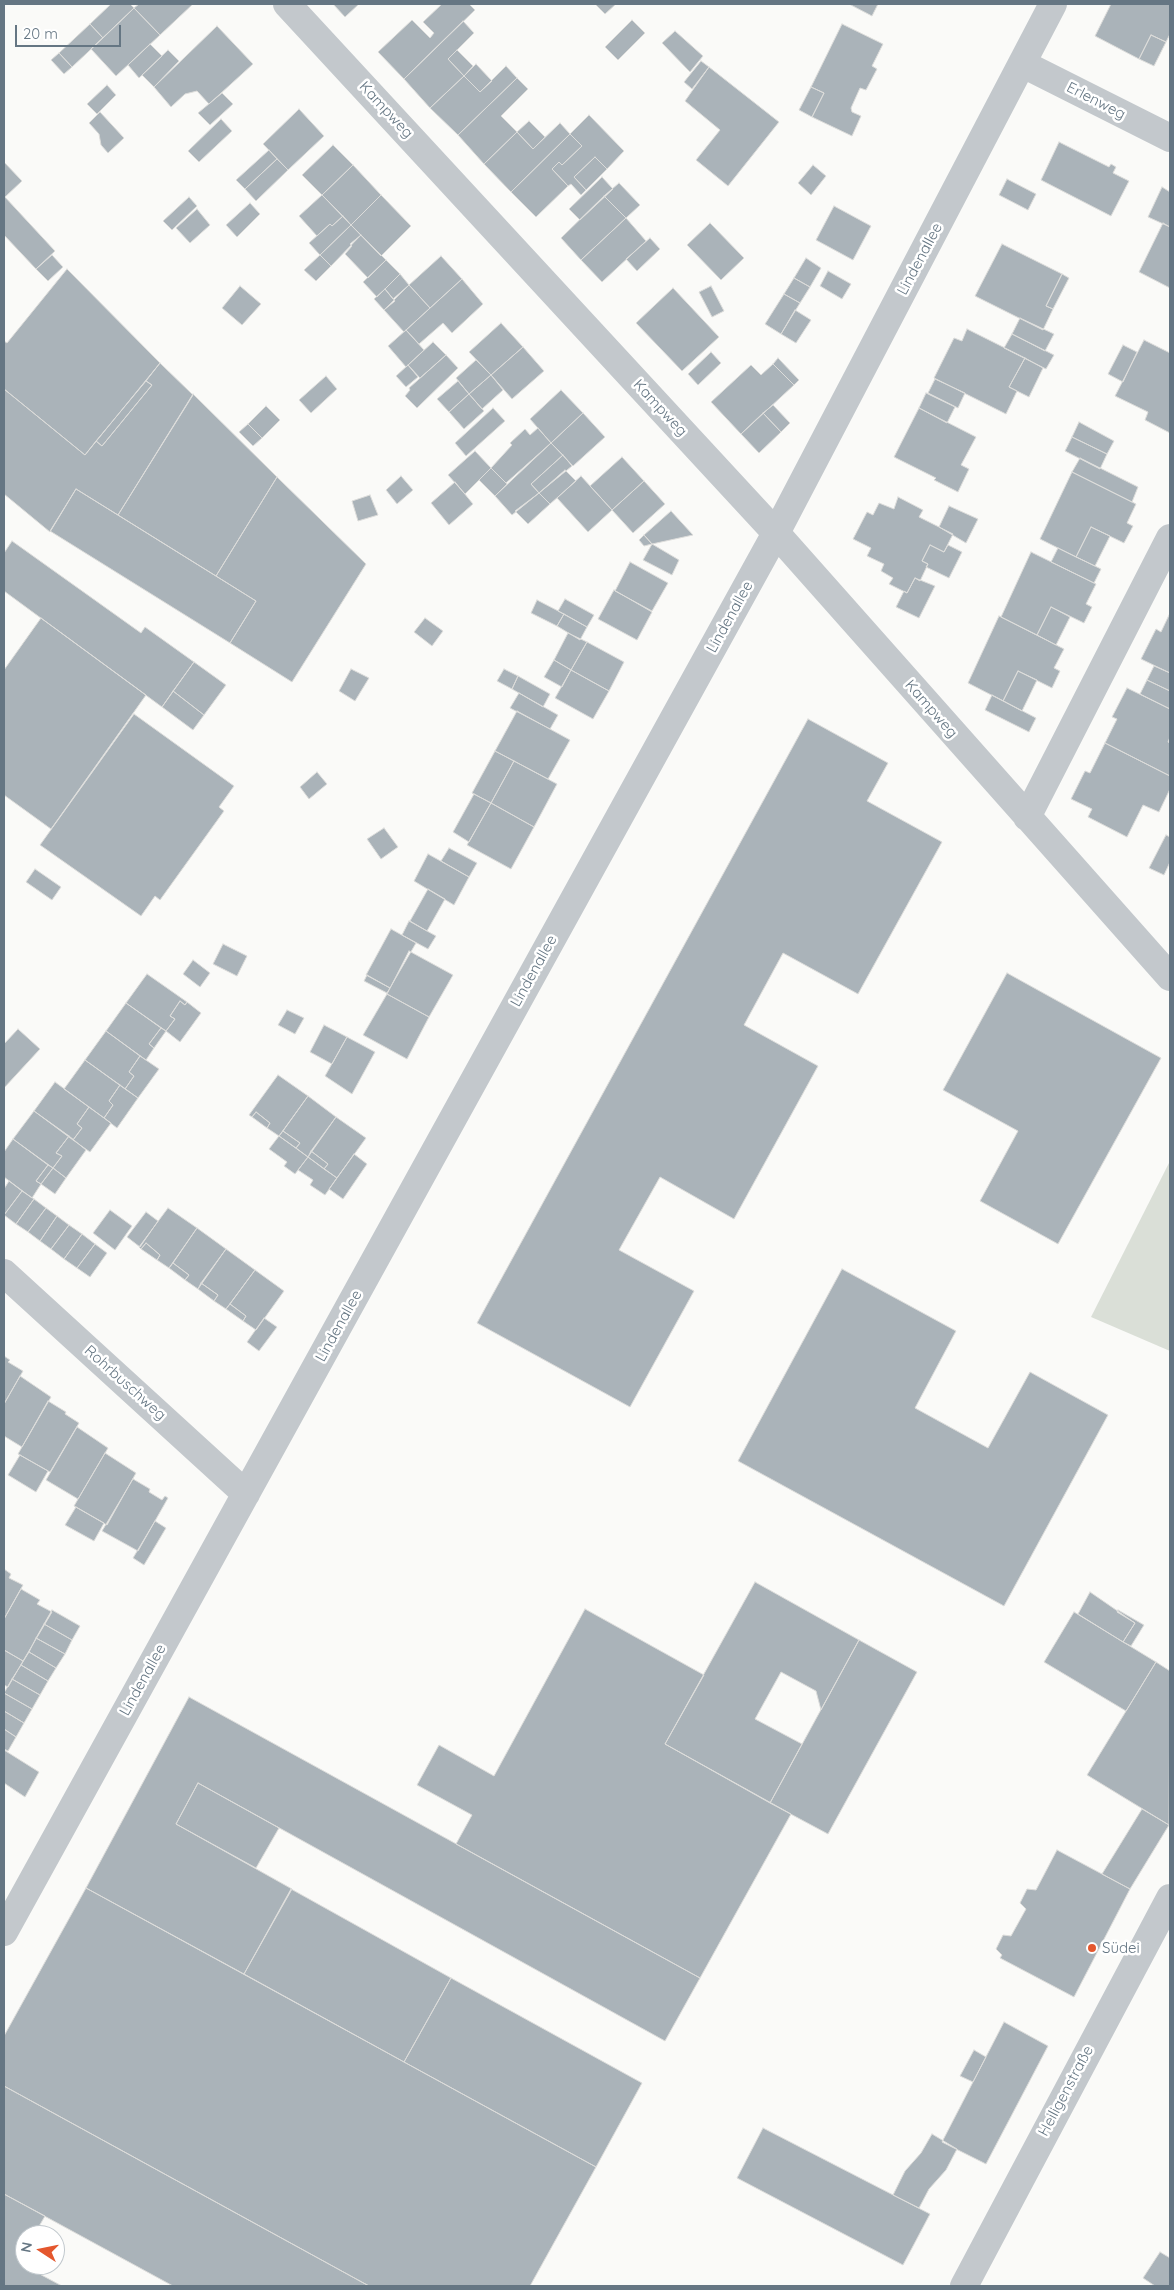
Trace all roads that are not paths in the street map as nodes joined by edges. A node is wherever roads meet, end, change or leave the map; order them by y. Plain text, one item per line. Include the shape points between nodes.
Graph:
1 (287, 4) edge
2 (1054, 4) edge
3 (1023, 64) junction
4 (1170, 138) edge
5 (776, 533) junction
6 (1170, 538) edge
7 (1027, 817) junction
8 (1170, 977) edge
9 (4, 1273) edge
10 (246, 1494) junction
11 (1170, 1898) edge
12 (4, 1932) edge
13 (964, 2286) edge

1 - 5 street, Kampweg
2 - 3 street, Lindenallee
3 - 4 street, Erlenweg
3 - 5 street, Lindenallee
5 - 7 street, Kampweg
5 - 10 street, Lindenallee
6 - 7 street
7 - 8 street, Kampweg
9 - 10 street, Rohrbuschweg
10 - 12 street, Lindenallee
11 - 13 street, Heiligenstraße

